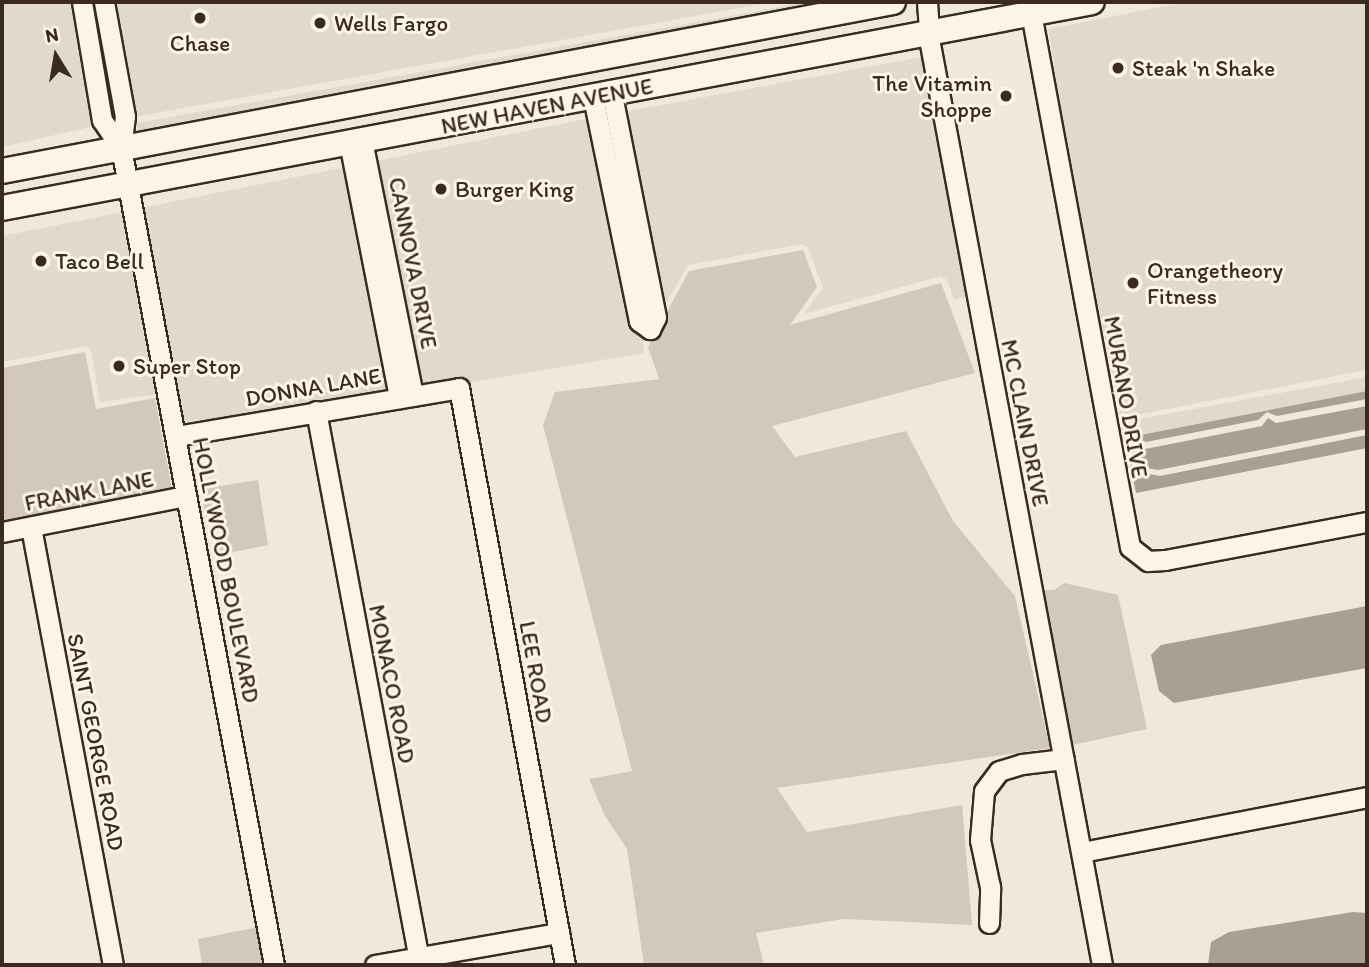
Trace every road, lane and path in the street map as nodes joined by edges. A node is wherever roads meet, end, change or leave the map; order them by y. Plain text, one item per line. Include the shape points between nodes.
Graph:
1 (82, 2) edge
2 (104, 2) edge
3 (893, 2) edge
4 (926, 2) edge
5 (1093, 2) edge
6 (1031, 13) junction
7 (929, 33) junction
8 (636, 50) junction
9 (603, 57) junction
10 (603, 95) junction
11 (390, 97) junction
12 (549, 106) junction
13 (356, 141) junction
14 (121, 148) junction
15 (2, 171) edge
16 (130, 184) junction
17 (2, 208) edge
18 (459, 388) joint
19 (406, 397) junction
20 (316, 411) junction
21 (176, 436) junction
22 (187, 496) junction
23 (1367, 522) edge
24 (31, 527) junction
25 (2, 532) edge
26 (1064, 758) junction
27 (1367, 797) edge
28 (1082, 852) junction
29 (989, 923) dead end
30 (559, 933) junction
31 (419, 962) edge
32 (113, 965) edge
33 (274, 965) edge
34 (375, 965) edge
35 (565, 965) edge
36 (1102, 965) edge

1 - 14 street via 102,120
2 - 14 street via 125,116
3 - 8 main road, NEW HAVEN AVENUE
4 - 7 street, MC CLAIN DRIVE
5 - 6 main road, NEW HAVEN AVENUE
6 - 7 main road, NEW HAVEN AVENUE
6 - 23 street, MURANO DRIVE via 1130,547 1148,561 1165,560
7 - 10 main road, NEW HAVEN AVENUE
7 - 26 street, MC CLAIN DRIVE
8 - 9 main road, NEW HAVEN AVENUE
8 - 10 main road via 618,64
9 - 11 main road, NEW HAVEN AVENUE
9 - 12 main road via 584,83
10 - 10 street via 639,321 650,330 656,317
10 - 12 main road, NEW HAVEN AVENUE
11 - 13 main road via 355,124
11 - 14 main road, NEW HAVEN AVENUE
12 - 13 main road, NEW HAVEN AVENUE
13 - 16 main road, NEW HAVEN AVENUE
13 - 19 street, CANNOVA DRIVE
14 - 15 main road, NEW HAVEN AVENUE
14 - 16 street, HOLLYWOOD BOULEVARD
16 - 17 main road, NEW HAVEN AVENUE
16 - 21 street, HOLLYWOOD BOULEVARD
18 - 19 street, DONNA LANE
18 - 30 street, LEE ROAD
19 - 20 street, DONNA LANE
20 - 21 street, DONNA LANE
20 - 31 street, MONACO ROAD
21 - 22 street, HOLLYWOOD BOULEVARD
22 - 24 street, FRANK LANE
22 - 33 street, HOLLYWOOD BOULEVARD
24 - 25 street, FRANK LANE
24 - 32 street, SAINT GEORGE ROAD
26 - 28 street, MC CLAIN DRIVE
26 - 29 street via 999,771 984,791 980,840 990,887
27 - 28 street
28 - 36 street, MC CLAIN DRIVE
30 - 31 street
30 - 35 street, LEE ROAD
31 - 34 street

